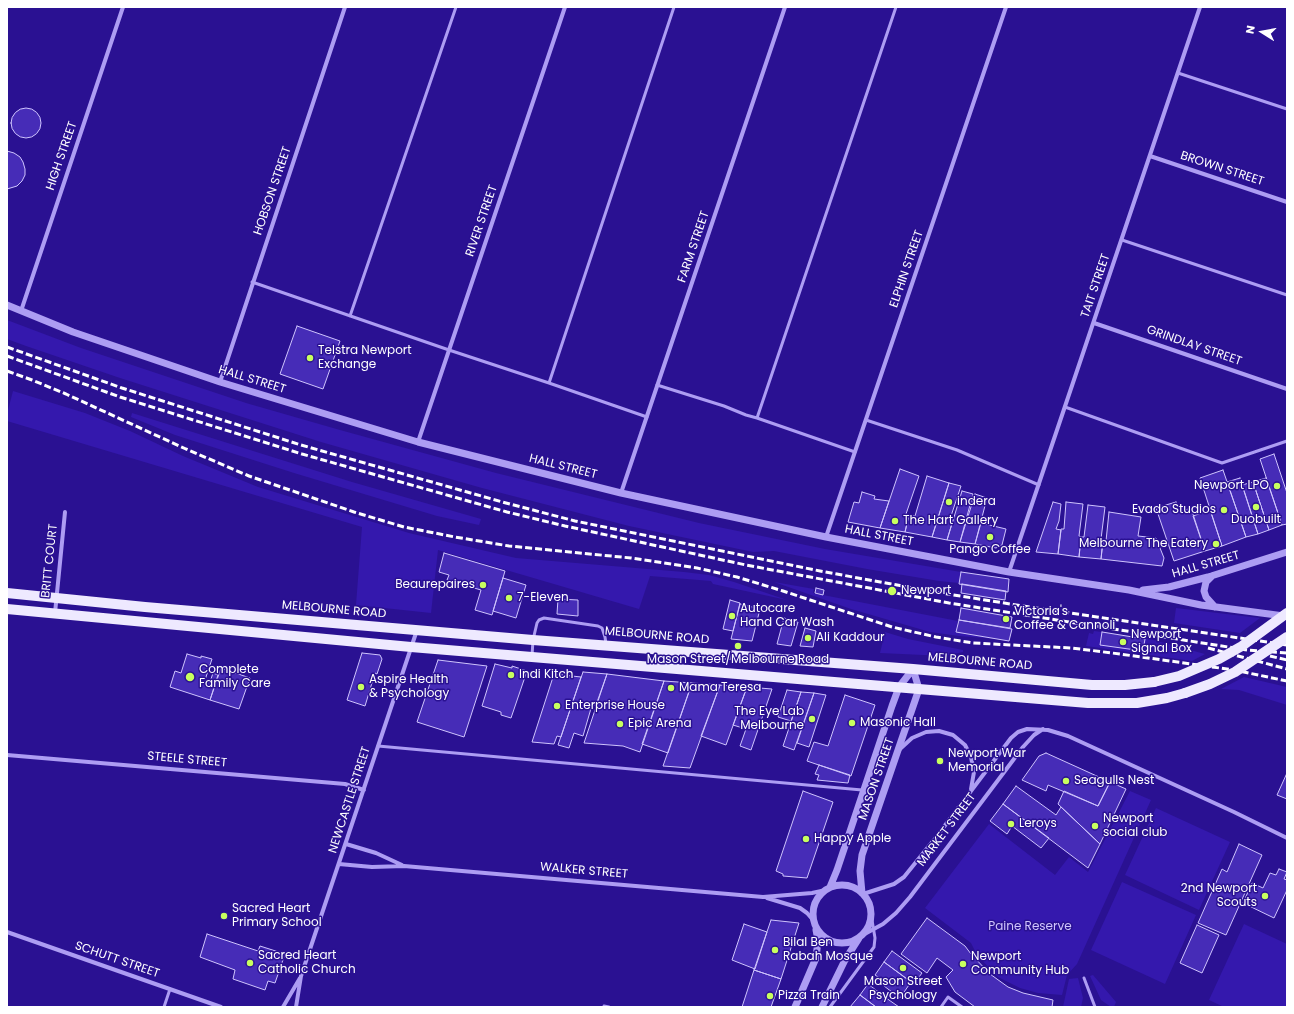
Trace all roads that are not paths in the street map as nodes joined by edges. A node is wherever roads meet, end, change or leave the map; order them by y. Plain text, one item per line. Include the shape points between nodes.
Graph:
1 (123, 7) edge
2 (345, 7) edge
3 (456, 7) edge
4 (566, 7) edge
5 (674, 7) edge
6 (785, 7) edge
7 (896, 7) edge
8 (1006, 7) edge
9 (1200, 7) edge
10 (1178, 73) junction
11 (1287, 109) edge
12 (1150, 156) junction
13 (1287, 202) edge
14 (1122, 240) junction
15 (252, 282) junction
16 (1287, 295) edge
17 (7, 305) edge
18 (21, 311) junction
19 (350, 316) junction
20 (1094, 323) junction
21 (449, 350) junction
22 (220, 382) junction
23 (549, 383) junction
24 (657, 385) junction
25 (1287, 389) edge
26 (1065, 407) junction
27 (647, 417) junction
28 (757, 418) junction
29 (866, 420) junction
30 (1287, 441) edge
31 (418, 442) junction
32 (855, 452) junction
33 (1039, 485) junction
34 (621, 493) junction
35 (65, 512) dead end
36 (826, 537) junction
37 (1287, 552) edge
38 (1009, 572) junction
39 (1213, 575) junction
40 (1129, 590) junction
41 (7, 593) edge
42 (56, 598) junction
43 (1215, 607) junction
44 (7, 609) edge
45 (54, 613) junction
46 (1287, 615) edge
47 (417, 630) junction
48 (1287, 637) edge
49 (533, 640) junction
50 (606, 644) junction
51 (411, 647) junction
52 (531, 658) junction
53 (913, 669) junction
54 (899, 687) junction
55 (919, 688) junction
56 (1043, 729) junction
57 (378, 746) junction
58 (898, 752) junction
59 (7, 755) edge
60 (364, 790) junction
61 (864, 791) junction
62 (971, 792) junction
63 (1287, 838) edge
64 (346, 844) junction
65 (339, 864) junction
66 (404, 866) junction
67 (828, 888) junction
68 (863, 893) junction
69 (762, 897) junction
70 (871, 914) junction
71 (814, 924) junction
72 (873, 929) junction
73 (7, 932) edge
74 (860, 937) junction
75 (301, 976) junction
76 (1084, 978) dead end
77 (170, 989) junction
78 (604, 1006) dead end
79 (164, 1007) edge
80 (221, 1007) edge
81 (283, 1007) edge
82 (296, 1007) edge
83 (609, 1007) edge
84 (795, 1007) edge
85 (822, 1007) edge
86 (830, 1007) edge
87 (941, 1007) edge
88 (962, 1007) edge
89 (1095, 1007) edge

1 - 18 street, HIGH STREET
2 - 15 street, HOBSON STREET
3 - 19 lane
4 - 21 street, RIVER STREET
5 - 23 lane
6 - 24 street, FARM STREET
7 - 28 lane
8 - 29 street, ELPHIN STREET
9 - 10 street, TAIT STREET
10 - 11 lane
10 - 12 street, TAIT STREET
12 - 13 street, BROWN STREET
12 - 14 street, TAIT STREET
14 - 16 lane
14 - 20 street, TAIT STREET
15 - 19 lane
15 - 22 street, HOBSON STREET
17 - 18 street, HALL STREET
18 - 22 street, HALL STREET via 73,332
19 - 21 lane
20 - 25 street, GRINDLAY STREET
20 - 26 street, TAIT STREET
21 - 23 lane
21 - 31 street, RIVER STREET
22 - 31 street, HALL STREET
23 - 27 lane
24 - 27 street, FARM STREET
24 - 28 lane
26 - 30 lane via 1222,462
26 - 33 street, TAIT STREET
27 - 34 street, FARM STREET
28 - 32 lane
29 - 32 street, ELPHIN STREET
29 - 33 lane via 957,450
31 - 34 street, HALL STREET
32 - 36 street, ELPHIN STREET
33 - 38 street, TAIT STREET
34 - 36 street, HALL STREET
35 - 42 street, BRITT COURT
36 - 38 street, HALL STREET
37 - 39 street, HALL STREET
38 - 40 street, HALL STREET
39 - 40 street, HALL STREET via 1162,589
39 - 43 street via 1206,582 1204,591
40 - 43 street, HALL STREET
41 - 42 main road, MELBOURNE ROAD
42 - 45 street, BRITT COURT
42 - 47 main road, MELBOURNE ROAD
43 - 46 street, HALL STREET
44 - 45 main road
45 - 51 main road
46 - 53 main road, MELBOURNE ROAD, bridge via 1219,659 1180,676 1154,682 1092,685
47 - 49 main road, MELBOURNE ROAD
47 - 51 street, NEWCASTLE STREET
48 - 55 main road, bridge via 1235,672 1210,684 1167,698 1137,703 1104,704
49 - 50 main road, MELBOURNE ROAD
49 - 50 lane via 537,623 544,618 598,626 602,628
49 - 52 lane
50 - 53 main road, MELBOURNE ROAD
51 - 52 main road
51 - 57 street, NEWCASTLE STREET
52 - 54 main road
53 - 54 street, MASON STREET
53 - 55 street
54 - 55 main road
54 - 61 street, MASON STREET
55 - 58 street, MASON STREET
56 - 62 street, MARKET STREET via 1027,729 1016,734
56 - 63 street, MARKET STREET via 1068,736
56 - 72 street, MARKET STREET via 1023,747 910,897 893,916
57 - 60 street, NEWCASTLE STREET
57 - 61 lane
58 - 62 street via 912,738 926,732 939,731 953,735 965,745 972,760 974,776
58 - 68 street, MASON STREET via 862,855 860,871
59 - 60 street, STEELE STREET via 345,784
60 - 64 street, NEWCASTLE STREET
61 - 67 street, MASON STREET via 837,870
62 - 68 street, MARKET STREET via 901,879 894,884
64 - 65 street, NEWCASTLE STREET
64 - 66 street, WALKER STREET via 376,853
65 - 66 street, WALKER STREET
65 - 75 street, NEWCASTLE STREET
66 - 69 street, WALKER STREET
67 - 68 street via 844,885 854,887
67 - 69 street, WALKER STREET via 812,893
67 - 71 street via 814,904
68 - 70 street via 869,903
69 - 71 street, WALKER STREET via 796,907 807,913
70 - 72 lane
70 - 74 street via 870,924
71 - 74 street via 824,937 832,942 846,943
71 - 84 street via 818,940 817,954
72 - 74 street, MARKET STREET
72 - 86 lane via 875,942 872,949
73 - 77 street, SCHUTT STREET
74 - 85 street via 845,960
75 - 81 street, NEWCASTLE STREET
75 - 82 street, NEWCASTLE STREET
76 - 89 lane
77 - 79 lane
77 - 80 street, SCHUTT STREET
78 - 83 lane
87 - 88 lane via 948,997

